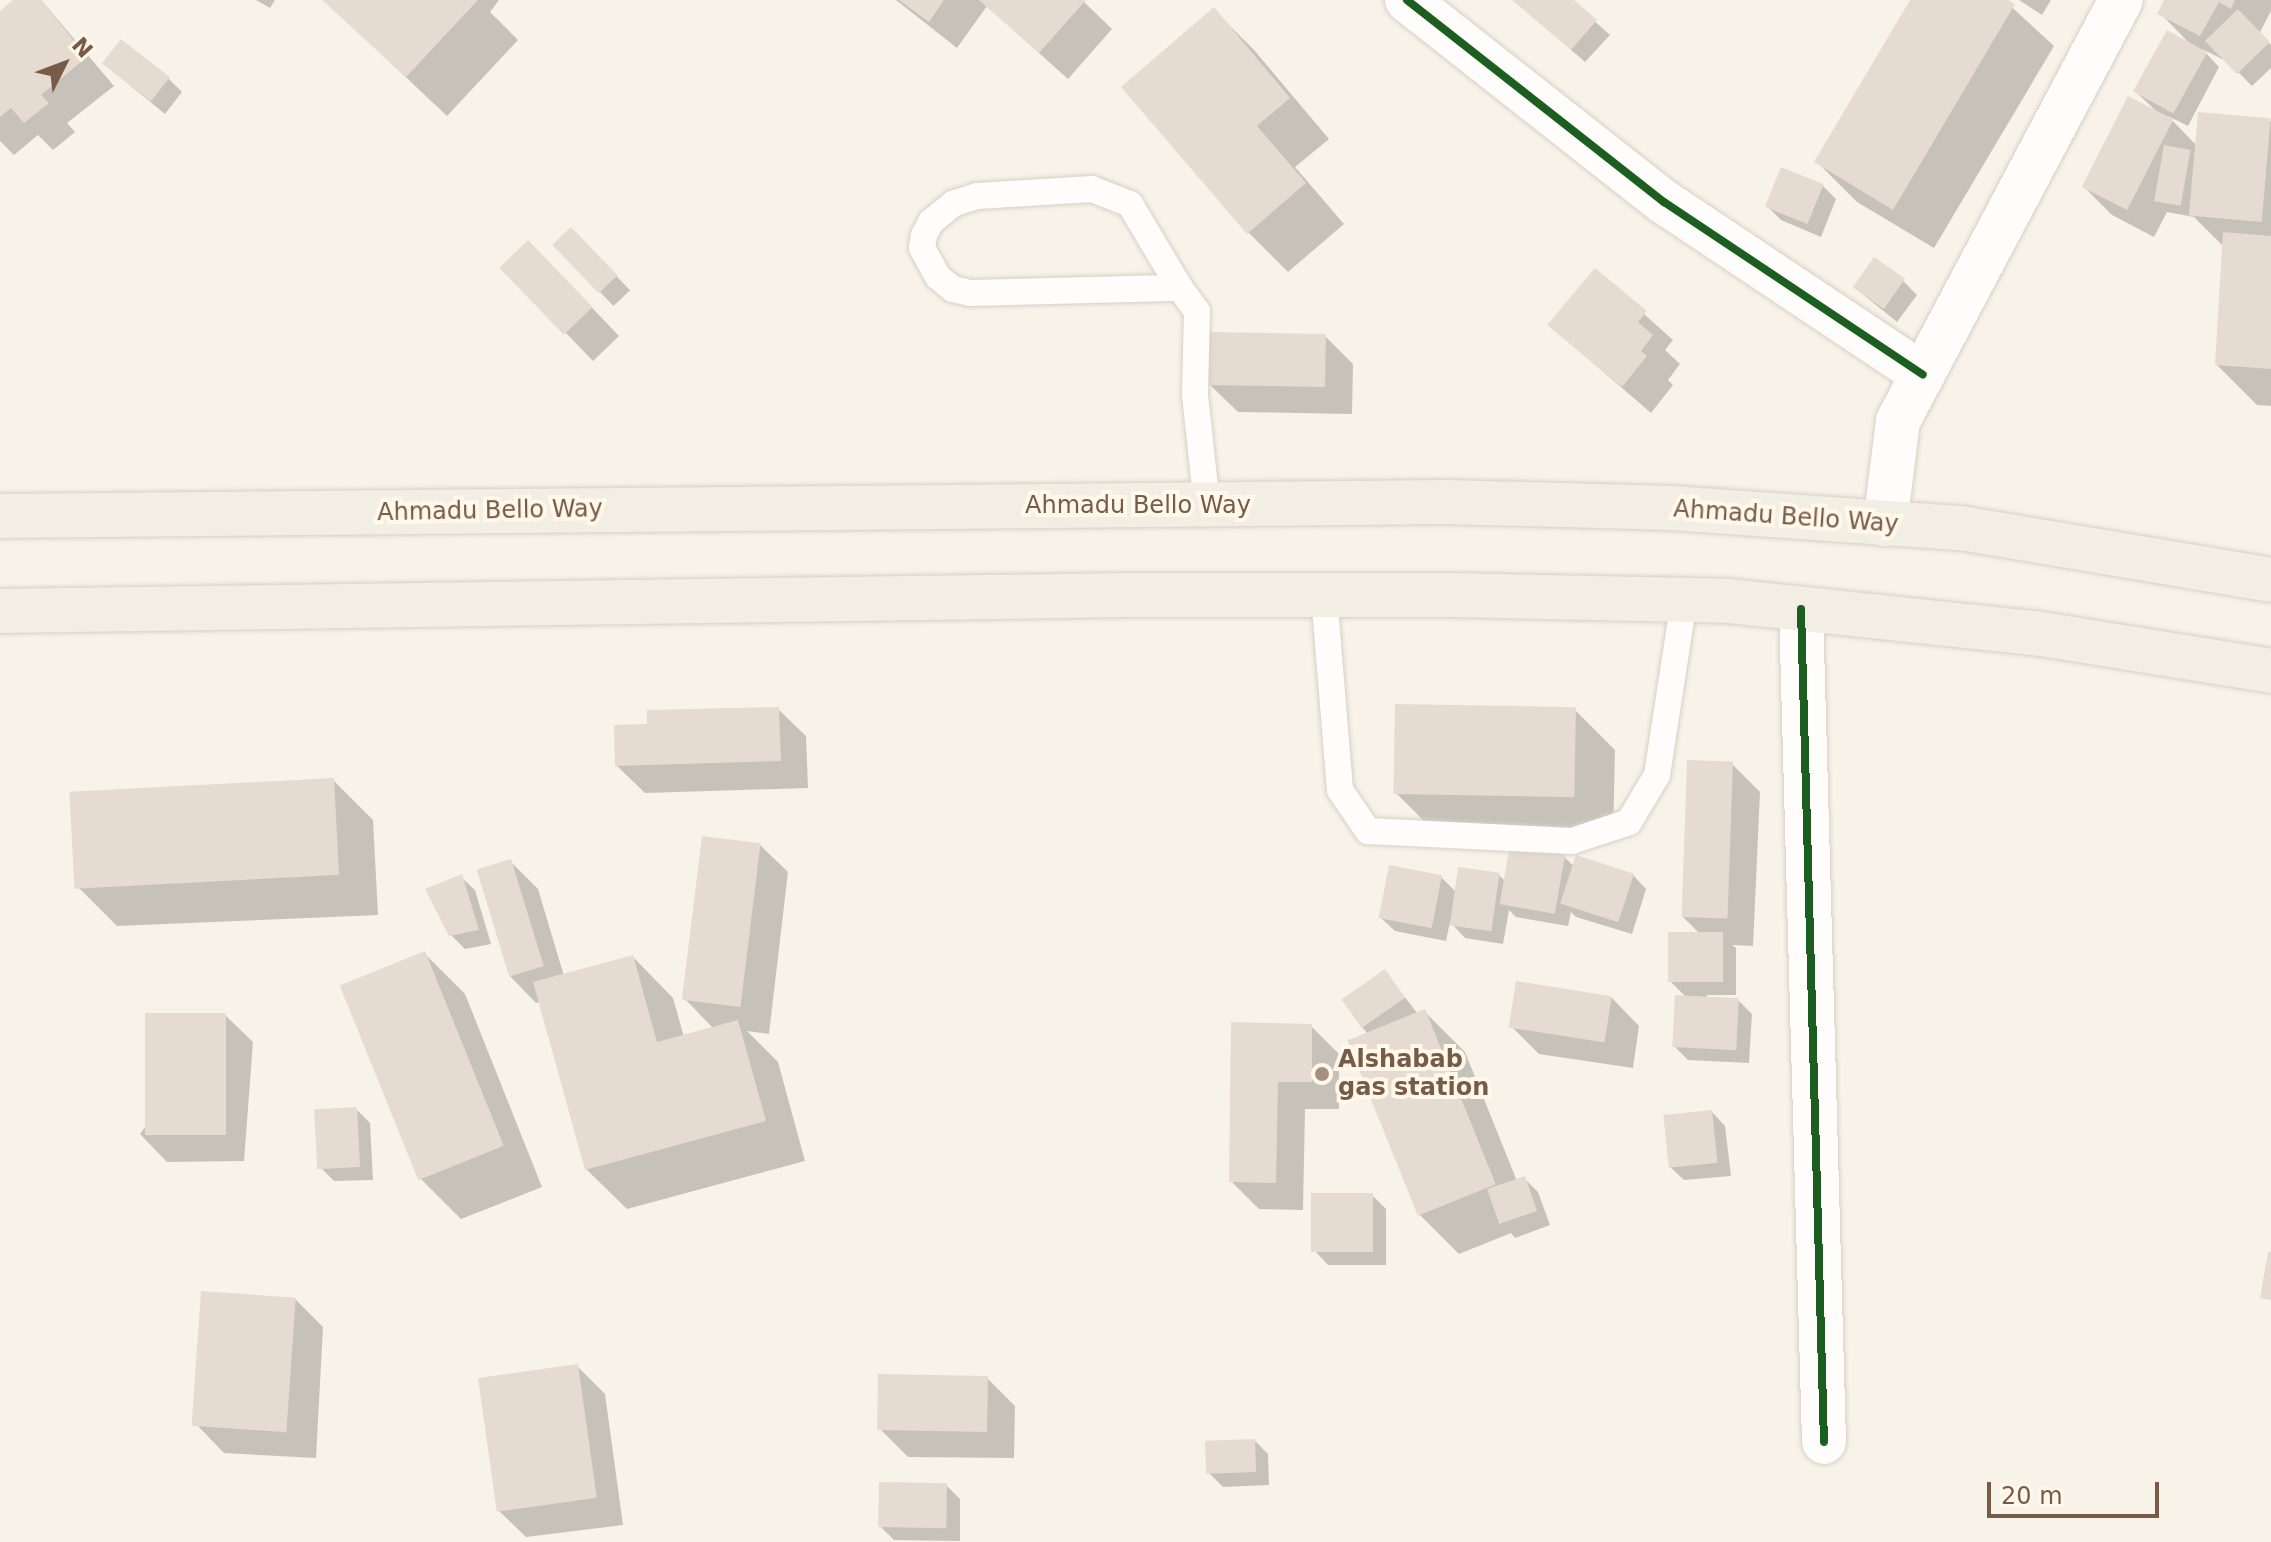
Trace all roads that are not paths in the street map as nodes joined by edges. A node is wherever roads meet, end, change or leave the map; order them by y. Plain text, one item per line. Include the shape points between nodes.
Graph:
1 (1407, 0) edge
2 (2121, 0) edge
3 (1180, 288) junction
4 (1923, 375) junction
5 (1207, 506) junction
6 (0, 516) edge
7 (1885, 524) junction
8 (2271, 580) edge
9 (1324, 595) junction
10 (1684, 600) junction
11 (1801, 609) junction
12 (0, 611) edge
13 (2271, 671) edge
14 (1824, 1442) dead end

1 - 4 street via 1664,202
2 - 4 street
3 - 3 lane via 970,293 953,289 938,277 922,248 924,235 953,204 977,196 1092,189 1130,204
3 - 5 lane via 1197,311 1195,395
4 - 7 street via 1898,421
5 - 6 main road, Ahmadu Bello Way
5 - 7 main road, Ahmadu Bello Way via 1446,502 1672,508
7 - 8 main road, Ahmadu Bello Way via 1961,528
9 - 10 main road
9 - 10 lane via 1340,790 1368,831 1572,841 1629,822 1657,775
9 - 12 main road
10 - 11 main road
11 - 13 main road via 2035,633
11 - 14 street

